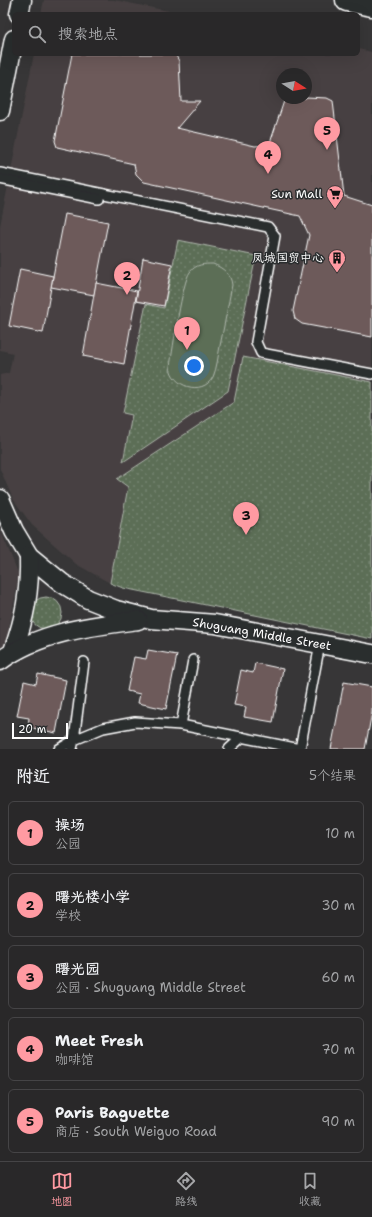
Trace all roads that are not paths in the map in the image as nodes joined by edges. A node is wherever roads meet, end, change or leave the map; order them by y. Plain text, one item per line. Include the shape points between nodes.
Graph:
1 (22, 0) edge
2 (347, 0) edge
3 (372, 5) edge
4 (19, 12) edge
5 (12, 49) edge
6 (0, 111) edge
7 (0, 173) edge
8 (0, 179) edge
9 (372, 374) edge
10 (372, 380) edge
11 (0, 499) edge
12 (7, 530) edge
13 (29, 556) junction
14 (151, 619) junction
15 (320, 644) junction
16 (372, 654) edge
17 (7, 656) edge
18 (193, 660) dead end
19 (84, 662) dead end
20 (181, 725) junction
21 (242, 737) junction
22 (73, 745) edge
23 (59, 749) edge
24 (229, 749) edge
25 (300, 749) edge

1 - 4 street
2 - 3 main road
5 - 6 street
7 - 9 lane via 268,227 275,236 256,342 261,353
8 - 10 lane via 262,232 270,238 250,342 257,358
11 - 12 street, Shuguang Middle Street
12 - 13 street, Shuguang Middle Street
13 - 14 street, Shuguang Middle Street via 62,583 88,599 116,610
13 - 17 street via 30,583 24,623
14 - 15 street, Shuguang Middle Street via 216,624
14 - 17 street, Shuguang Middle Street via 98,625 68,632 38,640
15 - 16 street, Shuguang Middle Street
15 - 25 lane
18 - 20 lane
19 - 22 lane
20 - 21 lane
20 - 22 lane via 135,722 103,728
21 - 24 lane
21 - 25 lane
22 - 23 lane

